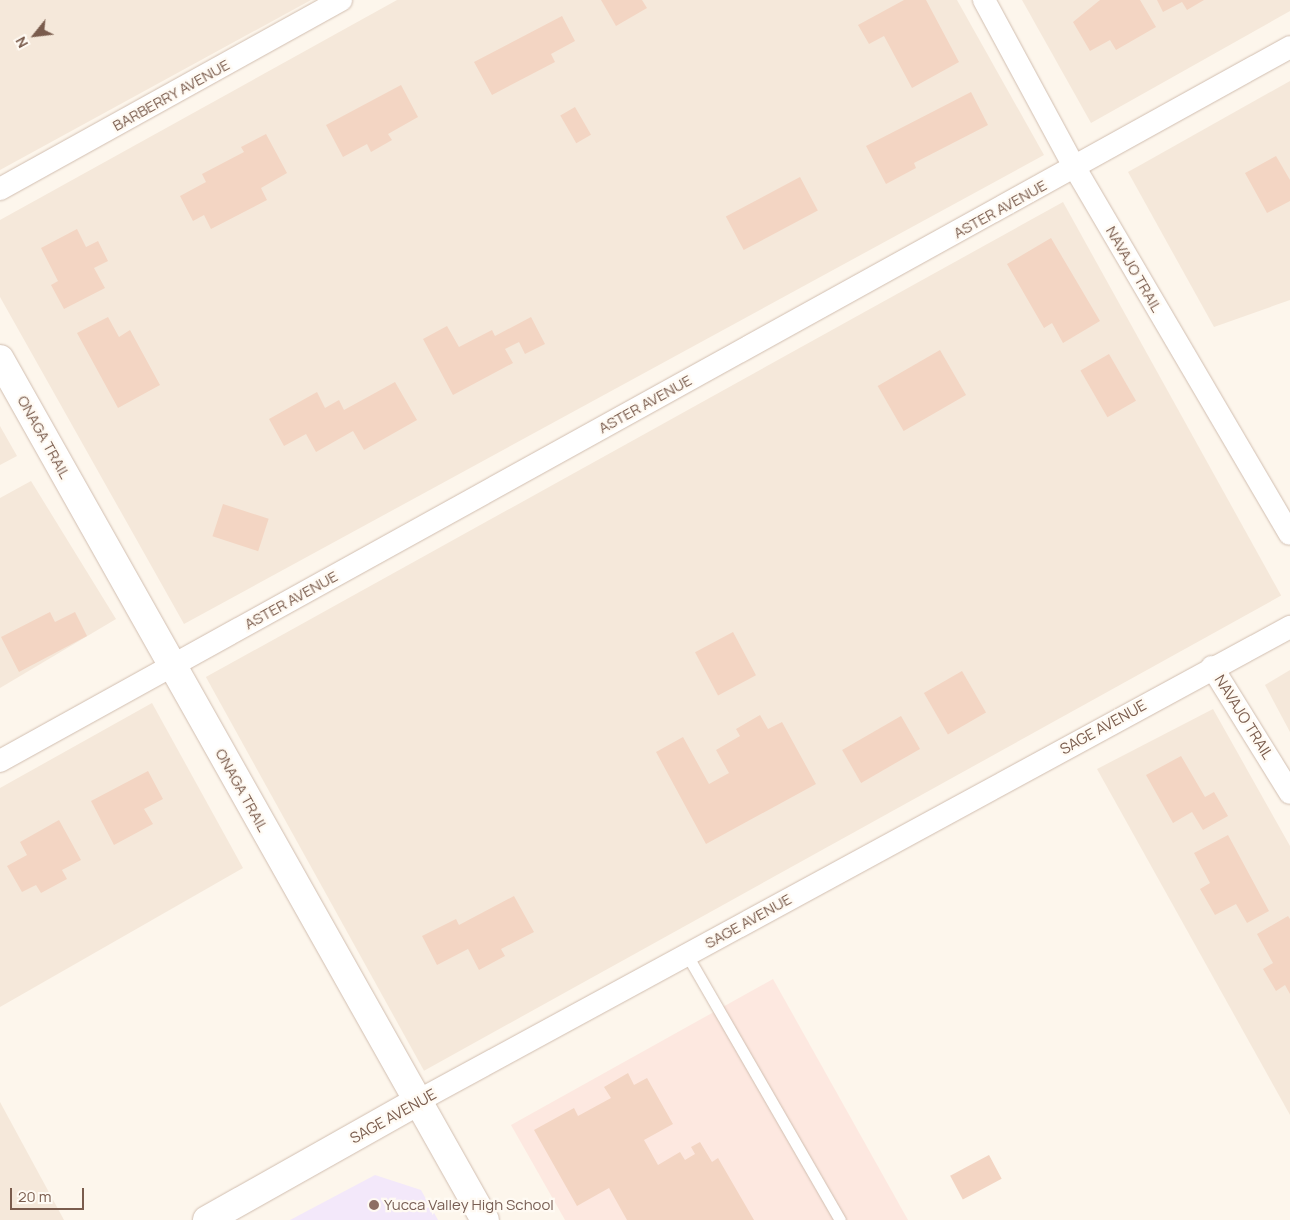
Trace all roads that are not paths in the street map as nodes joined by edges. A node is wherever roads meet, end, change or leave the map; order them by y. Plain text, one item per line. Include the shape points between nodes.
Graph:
1 (341, 0) edge
2 (984, 0) edge
3 (1290, 47) edge
4 (1075, 168) junction
5 (0, 189) edge
6 (0, 359) edge
7 (1290, 534) edge
8 (1290, 627) edge
9 (172, 665) junction
10 (1212, 667) junction
11 (0, 761) edge
12 (1290, 793) edge
13 (687, 955) junction
14 (418, 1101) junction
15 (207, 1220) edge
16 (485, 1220) edge
17 (840, 1220) edge

1 - 5 street, BARBERRY AVENUE
2 - 4 street, NAVAJO TRAIL
3 - 4 street, ASTER AVENUE
4 - 7 street, NAVAJO TRAIL
4 - 9 street, ASTER AVENUE
6 - 9 street, ONAGA TRAIL
8 - 10 street, SAGE AVENUE
9 - 11 street, ASTER AVENUE
9 - 14 street, ONAGA TRAIL
10 - 12 street, NAVAJO TRAIL
10 - 13 street, SAGE AVENUE
13 - 14 street, SAGE AVENUE
13 - 17 lane
14 - 15 street, SAGE AVENUE
14 - 16 street, ONAGA TRAIL

